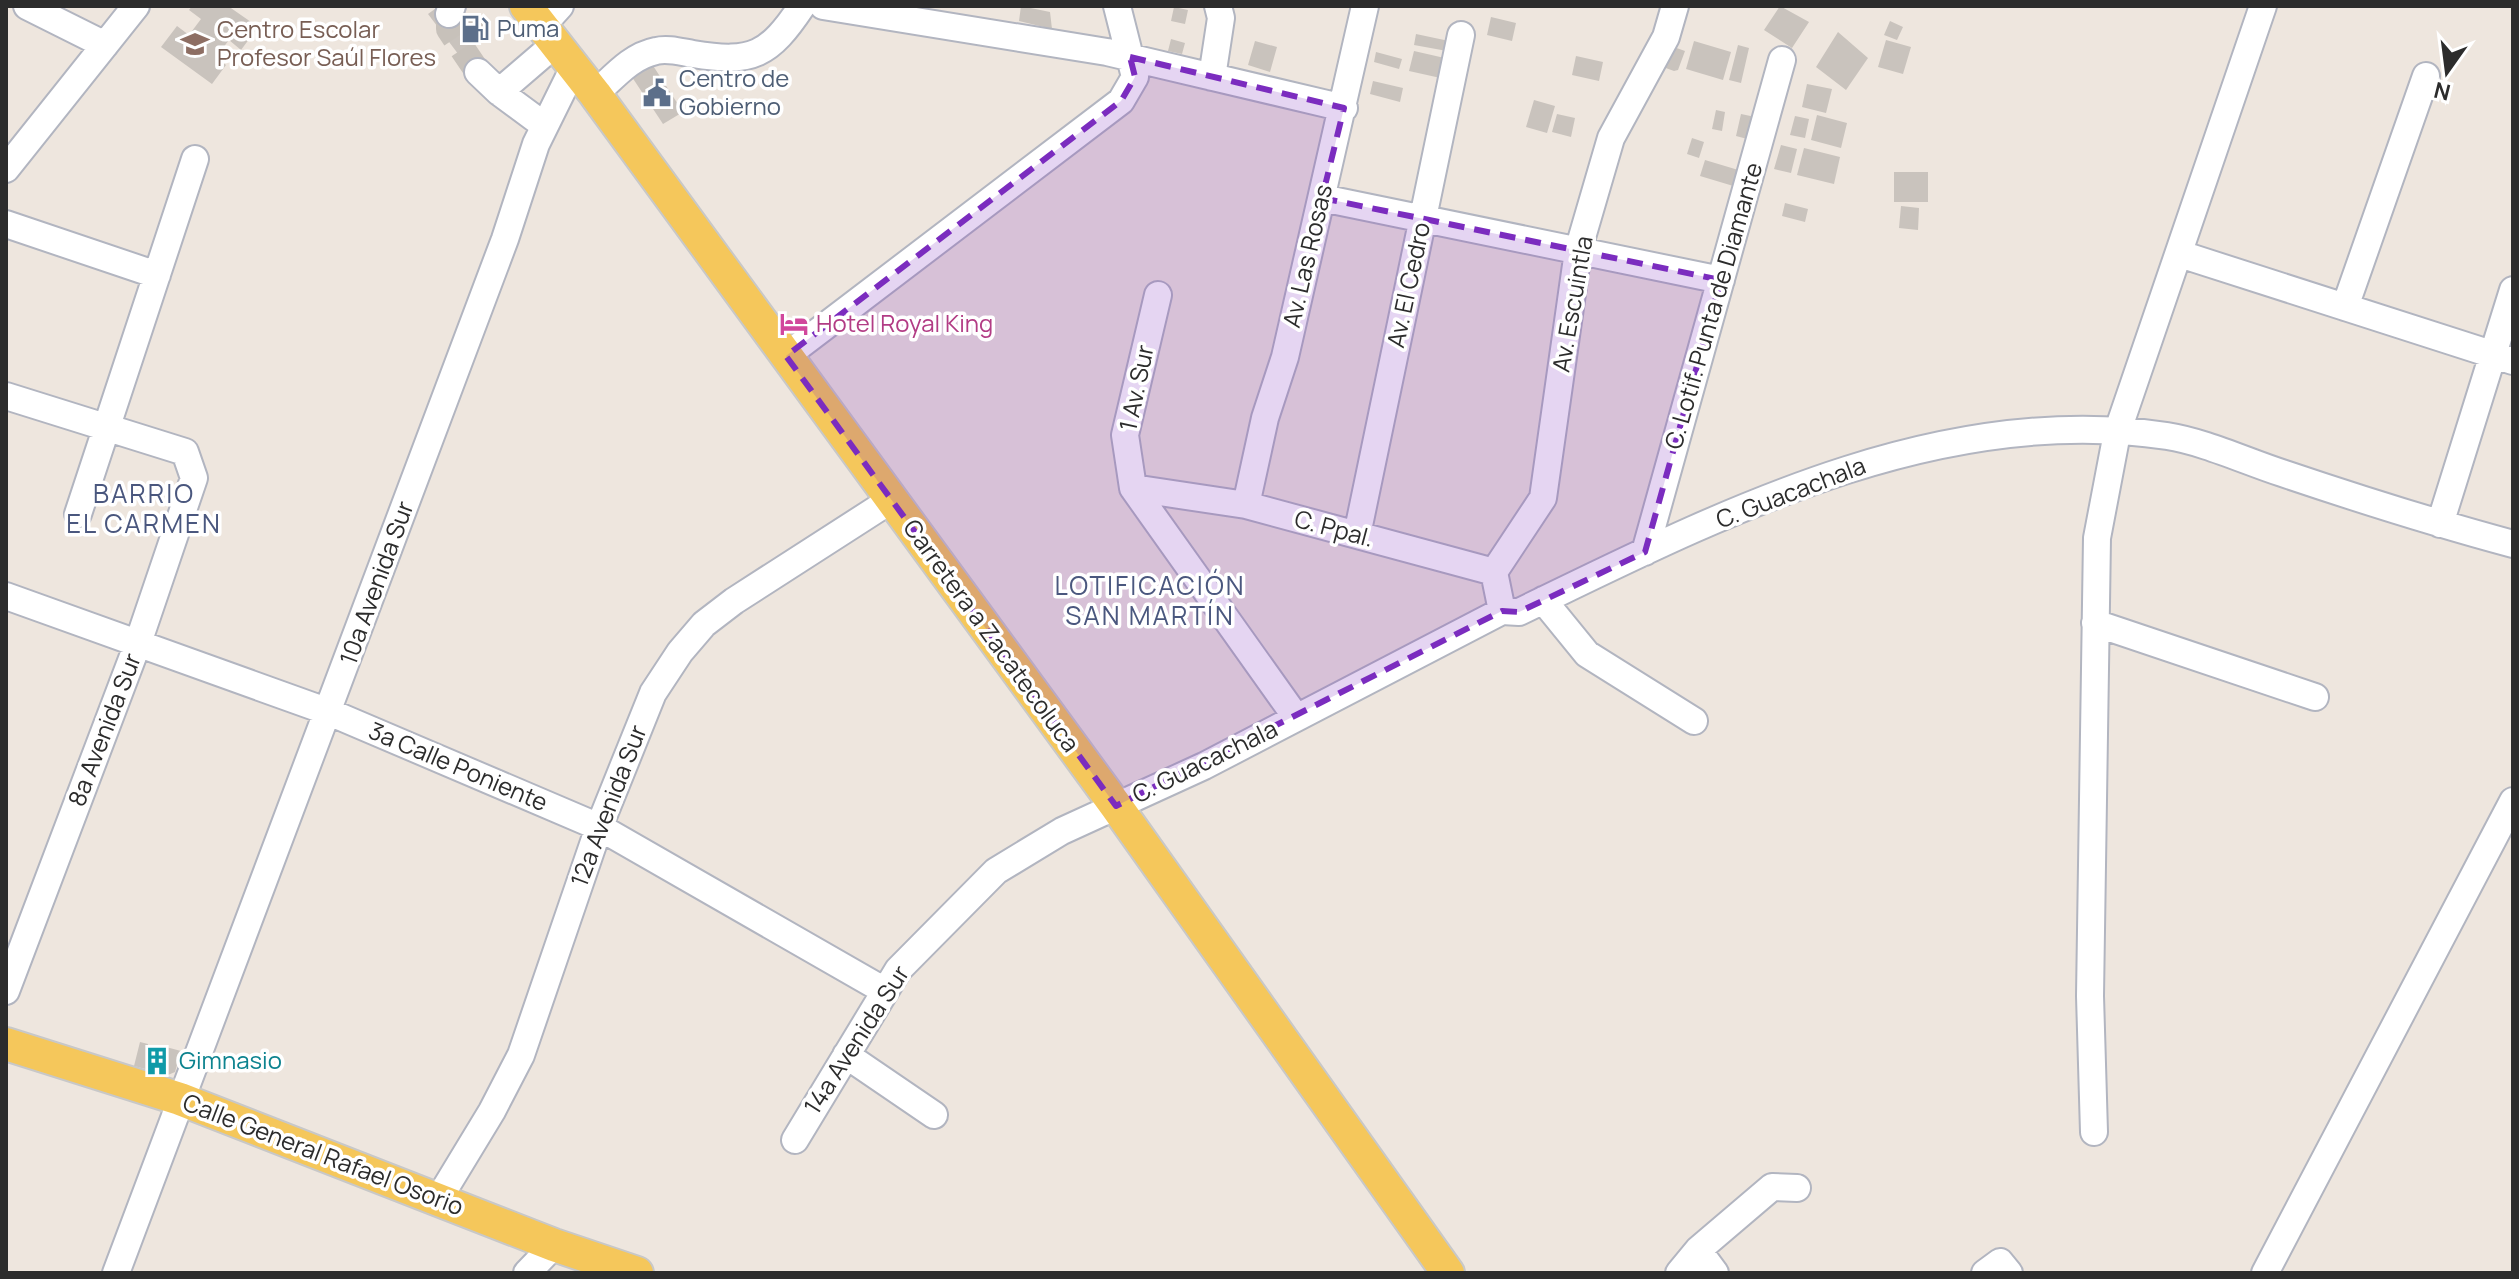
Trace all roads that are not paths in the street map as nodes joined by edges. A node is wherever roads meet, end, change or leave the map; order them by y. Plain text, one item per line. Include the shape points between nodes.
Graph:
1 (27, 6) edge
2 (136, 6) edge
3 (802, 6) edge
4 (823, 6) edge
5 (1117, 6) edge
6 (1218, 6) edge
7 (1365, 6) edge
8 (1675, 6) edge
9 (2263, 6) edge
10 (551, 30) edge
11 (1461, 35) dead end
12 (105, 45) junction
13 (1130, 57) junction
14 (1782, 60) dead end
15 (478, 72) tunnel mouth
16 (2426, 76) dead end
17 (1212, 77) junction
18 (499, 92) junction
19 (595, 94) junction
20 (1344, 108) junction
21 (545, 126) junction
22 (195, 159) dead end
23 (6, 169) edge
24 (1322, 198) junction
25 (1423, 218) junction
26 (6, 224) edge
27 (1578, 251) junction
28 (2180, 254) junction
29 (157, 275) junction
30 (1721, 280) junction
31 (2513, 290) edge
32 (1158, 295) dead end
33 (2345, 307) junction
34 (786, 356) junction
35 (2503, 358) edge
36 (6, 396) edge
37 (107, 428) junction
38 (2117, 433) junction
39 (1133, 488) junction
40 (891, 500) junction
41 (1246, 505) junction
42 (78, 514) dead end
43 (2440, 524) junction
44 (1357, 535) junction
45 (2513, 544) edge
46 (1645, 552) junction
47 (1494, 572) junction
48 (6, 596) edge
49 (1543, 600) junction
50 (1502, 611) junction
51 (2095, 623) junction
52 (138, 643) junction
53 (2315, 697) dead end
54 (329, 712) junction
55 (1296, 717) junction
56 (1694, 721) dead end
57 (2513, 801) edge
58 (1116, 806) junction
59 (599, 827) junction
60 (6, 991) edge
61 (885, 991) junction
62 (6, 1044) edge
63 (846, 1055) junction
64 (180, 1099) junction
65 (934, 1115) dead end
66 (2094, 1132) dead end
67 (795, 1140) dead end
68 (1797, 1188) dead end
69 (438, 1200) junction
70 (554, 1245) junction
71 (1698, 1250) junction
72 (116, 1273) edge
73 (527, 1273) edge
74 (637, 1273) edge
75 (1448, 1273) edge
76 (1679, 1273) edge
77 (1715, 1273) edge
78 (1985, 1273) edge
79 (2009, 1273) edge
80 (2265, 1273) edge

1 - 12 street
2 - 12 street
3 - 19 street via 766,50 726,60 658,50 635,58
4 - 13 street
5 - 13 street
6 - 17 street
7 - 20 street, Av. Las Rosas
8 - 27 street, Av. Escuintla via 1666,37 1611,138
9 - 28 street
10 - 18 street
10 - 19 main road, Carretera a Zacatecoluca
10 - 21 street, 10a Avenida Sur
11 - 25 street, Av. El Cedro
12 - 23 street
13 - 17 street
13 - 34 street via 1135,77 1121,101
14 - 30 street, C. Lotif. Punta de Diamante
15 - 18 street
16 - 33 street
17 - 20 street
18 - 21 street
19 - 34 main road, Carretera a Zacatecoluca
20 - 24 street, Av. Las Rosas
21 - 54 street, 10a Avenida Sur
22 - 29 street
24 - 25 street
24 - 41 street, Av. Las Rosas
25 - 27 street
25 - 44 street, Av. El Cedro
26 - 29 street
27 - 30 street
27 - 47 street, Av. Escuintla via 1543,498
28 - 33 street
28 - 38 street
29 - 37 street
30 - 46 street, C. Lotif. Punta de Diamante
31 - 35 street
32 - 39 street, 1 Av. Sur via 1125,435
33 - 35 street
34 - 40 main road, Carretera a Zacatecoluca
35 - 43 street
36 - 37 street
37 - 42 street
37 - 52 street, 8a Avenida Sur via 185,452 192,466 191,496
38 - 43 street, C. Guacachala via 2169,436
38 - 46 street, C. Guacachala via 1984,438 1863,463
38 - 51 street via 2097,538
39 - 41 street, C. Ppal.
39 - 55 street, 1 Av. Sur
40 - 58 main road, Carretera a Zacatecoluca
40 - 59 street, 12a Avenida Sur via 704,624 653,693
41 - 44 street, C. Ppal.
43 - 45 street, C. Guacachala
44 - 47 street, C. Ppal.
46 - 49 street, C. Guacachala
47 - 50 street
48 - 52 street, 3a Calle Poniente
49 - 50 street, C. Guacachala via 1519,612
49 - 56 street via 1587,654
50 - 55 street, C. Guacachala
51 - 53 street
51 - 66 street via 2090,996
52 - 54 street, 3a Calle Poniente
52 - 60 street, 8a Avenida Sur
54 - 59 street, 3a Calle Poniente
54 - 64 street, 10a Avenida Sur
55 - 58 street, C. Guacachala
57 - 80 street
58 - 61 street, 14a Avenida Sur via 996,871 898,970
58 - 75 main road, Carretera a Zacatecoluca
59 - 61 street, 3a Calle Poniente
59 - 69 street, 12a Avenida Sur via 521,1055
61 - 63 street, 14a Avenida Sur
62 - 64 main road, Calle General Rafael Osorio
63 - 65 street
63 - 67 street, 14a Avenida Sur
64 - 69 main road, Calle General Rafael Osorio
64 - 72 street, 10a Avenida Sur
68 - 71 street via 1772,1187
69 - 70 main road, Calle General Rafael Osorio
70 - 73 street
70 - 74 main road, Calle General Rafael Osorio
71 - 76 street
71 - 77 street
78 - 79 street via 2000,1262

